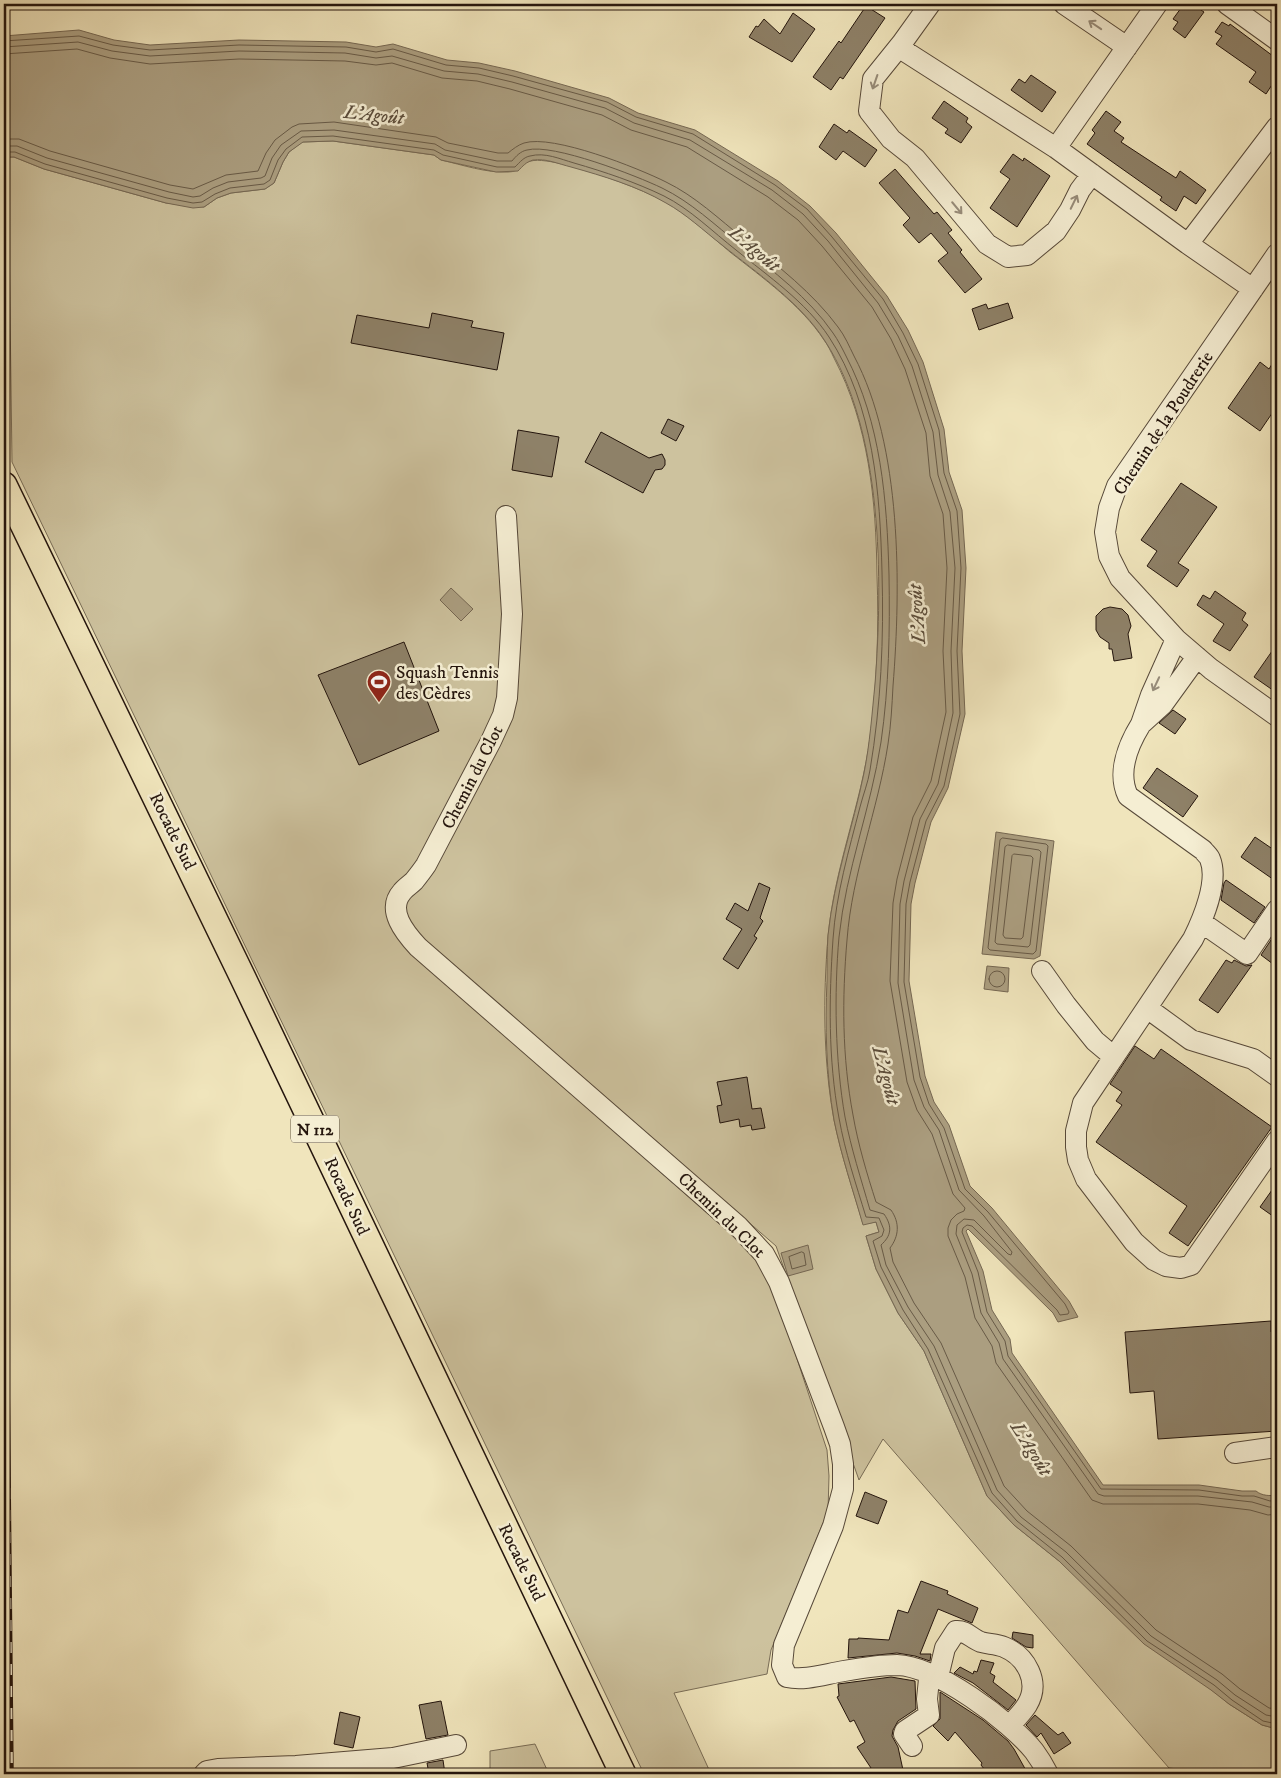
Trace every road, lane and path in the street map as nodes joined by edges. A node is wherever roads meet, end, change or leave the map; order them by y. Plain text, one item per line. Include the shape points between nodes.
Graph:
1 (930, 4) edge
2 (1064, 4) edge
3 (1157, 4) edge
4 (1227, 4) edge
5 (1277, 40) edge
6 (902, 43) junction
7 (1127, 47) junction
8 (1277, 127) edge
9 (1056, 148) junction
10 (1092, 174) junction
11 (1188, 244) junction
12 (1277, 254) edge
13 (1253, 289) junction
14 (4, 485) edge
15 (506, 516) dead end
16 (1176, 640) junction
17 (1197, 657) junction
18 (1277, 716) edge
19 (1141, 724) junction
20 (1277, 910) edge
21 (1201, 922) junction
22 (1042, 972) dead end
23 (1147, 1008) junction
24 (1114, 1057) junction
25 (1277, 1076) edge
26 (1277, 1141) edge
27 (1277, 1447) edge
28 (1235, 1452) dead end
29 (934, 1676) junction
30 (1010, 1726) junction
31 (456, 1745) dead end
32 (912, 1746) dead end
33 (204, 1774) edge
34 (623, 1774) edge
35 (1048, 1774) edge

1 - 6 street
7 -> 2 street
3 - 7 street
4 - 5 street
6 - 9 street via 906,52
6 -> 10 street via 873,79 869,112 891,139 915,158 988,244 1008,257 1027,255 1056,231
7 - 9 street
8 - 11 street
9 - 10 street
10 - 11 street
11 - 13 street
12 - 13 street, Chemin de la Poudrerie
13 - 16 street, Chemin de la Poudrerie via 1117,486 1109,508 1105,532 1108,556 1120,578
14 - 34 main road, Rocade Sud / N 112
15 - 29 street, Chemin du Clot via 512,614 507,698 492,741 436,848 415,880 405,907 410,938 738,1226 769,1261 820,1386 844,1464 843,1489 833,1526 784,1645 782,1665 787,1677 804,1678 896,1665 912,1667
16 - 17 street, Chemin de la Poudrerie
16 -> 19 street via 1150,695
17 - 18 street, Chemin de la Poudrerie
17 - 19 street via 1163,704
19 - 21 street via 1123,769 1123,786 1128,796 1210,858 1213,872
20 - 21 street via 1247,954
21 - 23 street via 1179,962
22 - 24 street via 1095,1041
23 - 24 street
23 - 25 street via 1191,1040 1253,1059
24 - 26 street via 1083,1103 1076,1131 1078,1160 1086,1179 1134,1242 1154,1260 1180,1268 1191,1265
27 - 28 street
29 - 30 street
29 - 30 street via 945,1648 956,1632 962,1631 978,1641 1003,1647 1015,1654 1028,1668 1031,1696
29 - 32 street via 929,1679 929,1716 904,1734
30 - 35 street via 1034,1750
31 - 33 street via 393,1758 218,1769

